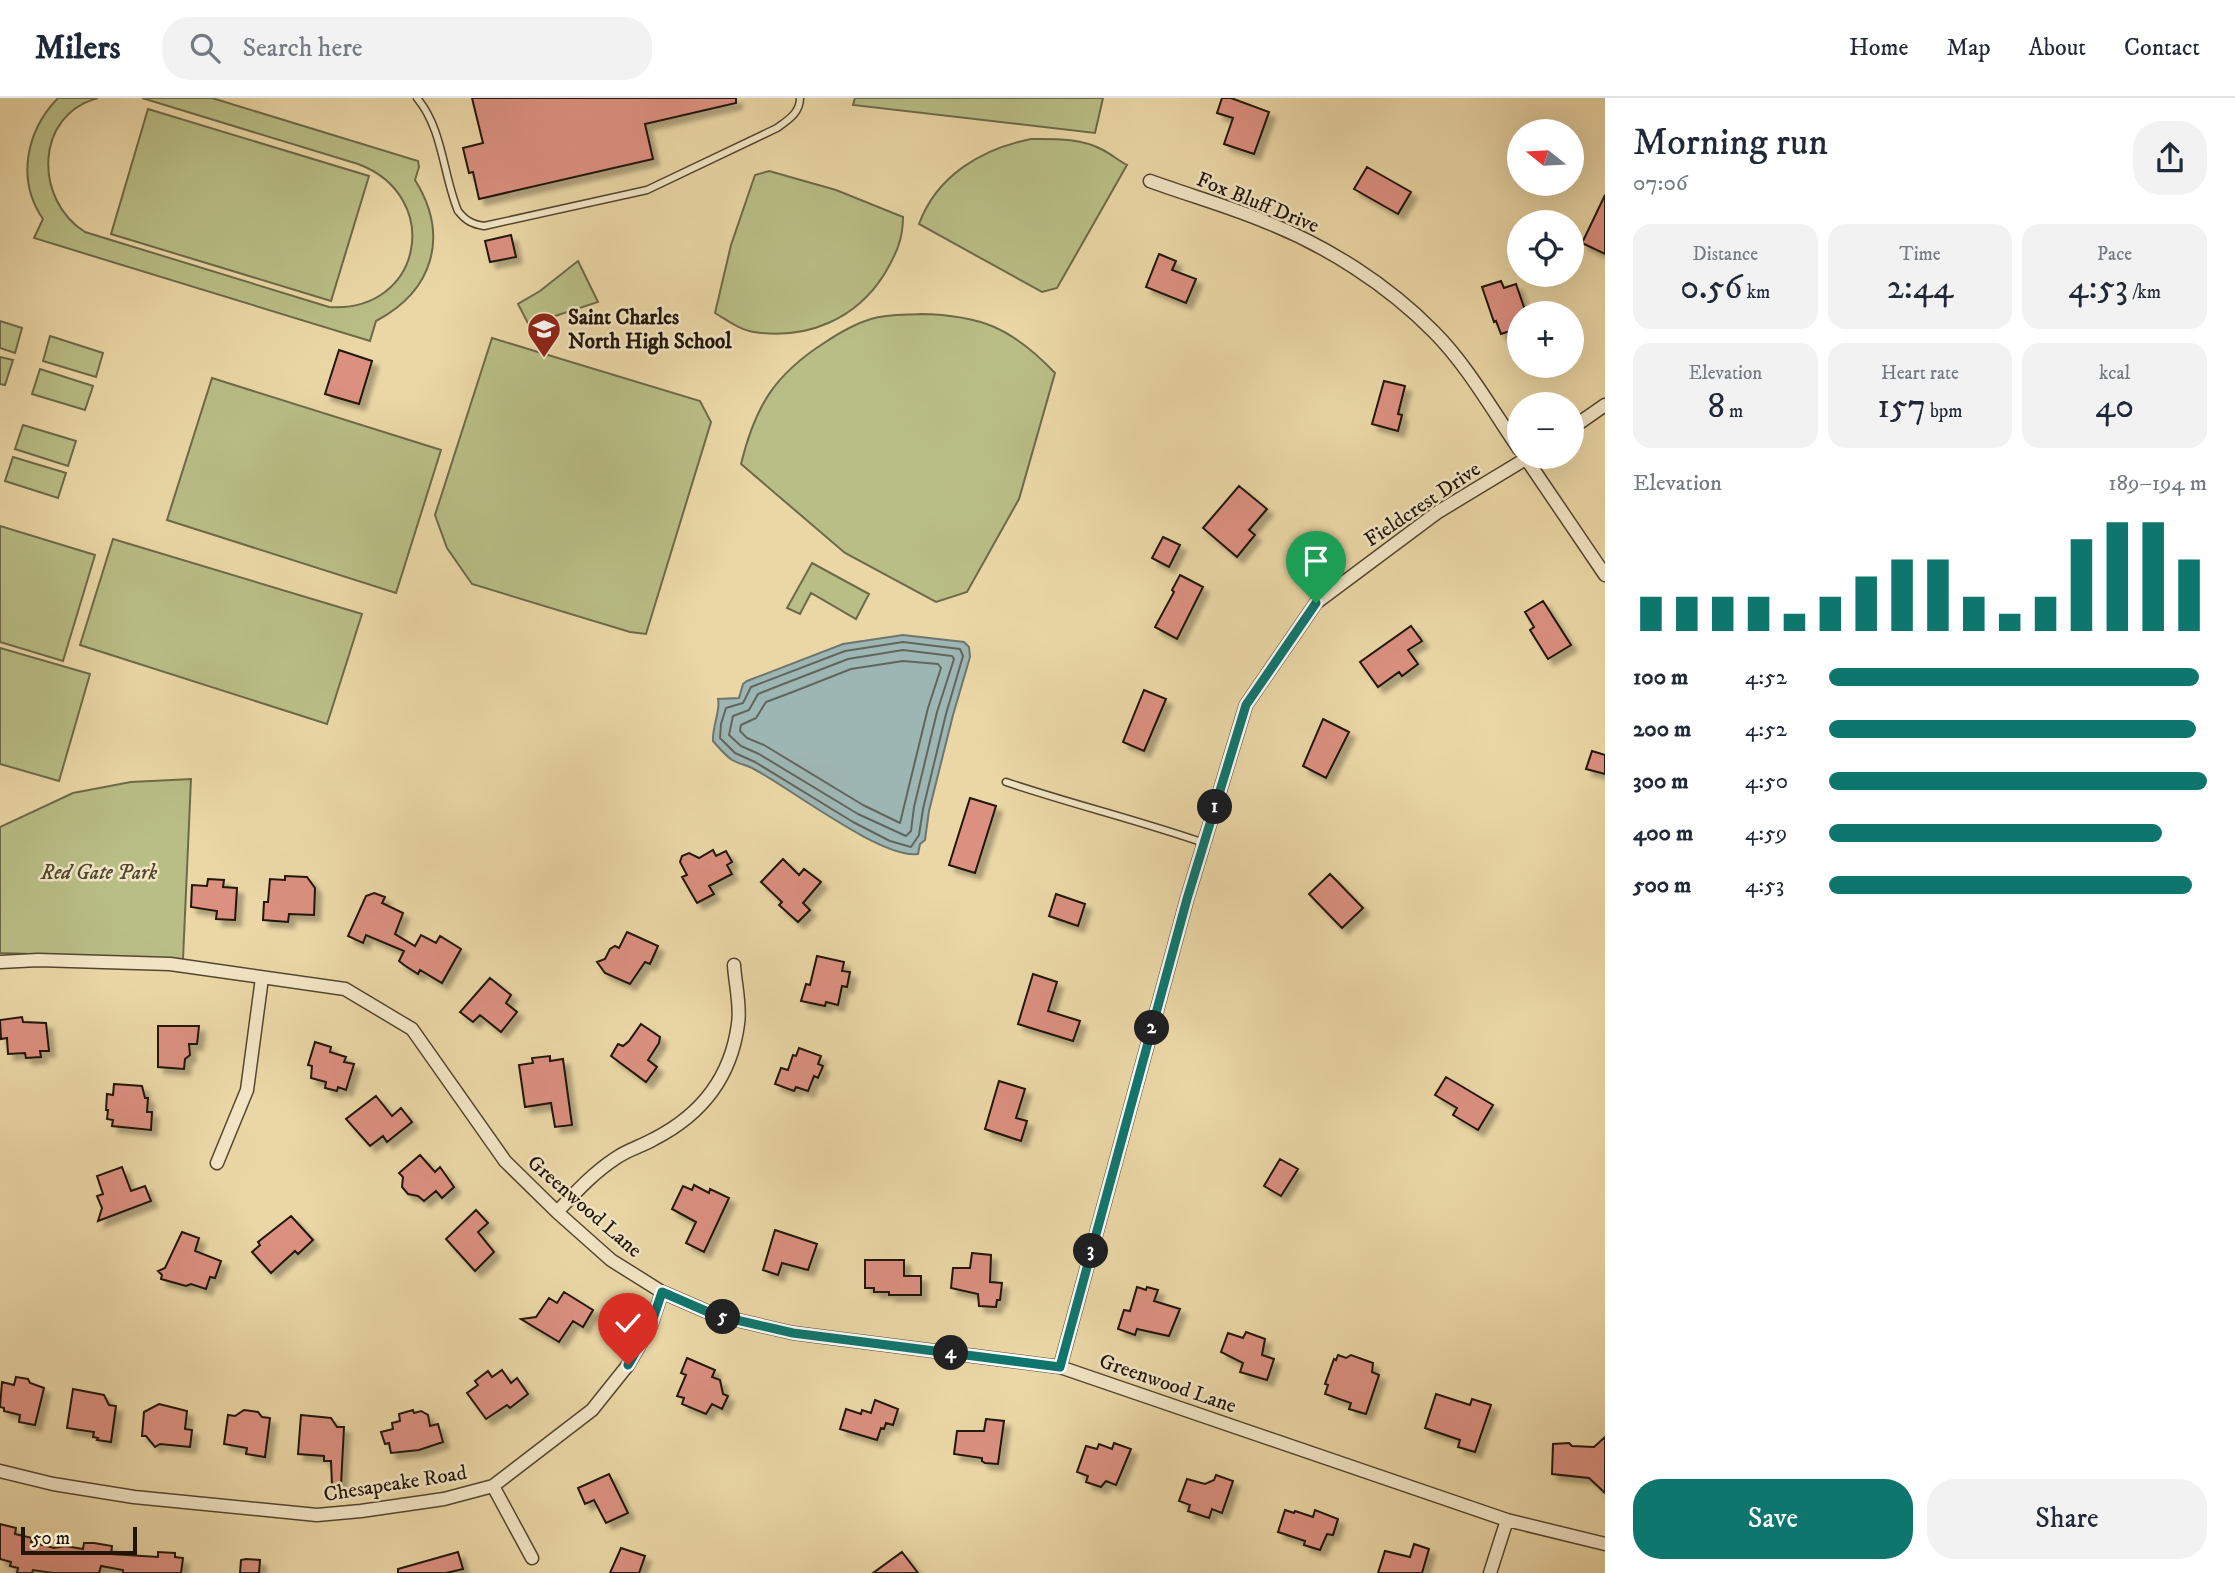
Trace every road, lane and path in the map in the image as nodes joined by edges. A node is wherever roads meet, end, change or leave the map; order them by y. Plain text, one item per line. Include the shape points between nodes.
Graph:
1 (417, 98) edge
2 (800, 98) edge
3 (1150, 181) dead end
4 (1605, 405) edge
5 (1584, 420) edge
6 (1507, 430) edge
7 (1507, 467) edge
8 (1534, 469) edge
9 (1605, 575) edge
10 (1006, 782) dead end
11 (1204, 843) junction
12 (0, 962) edge
13 (734, 965) dead end
14 (262, 978) junction
15 (217, 1163) dead end
16 (557, 1212) junction
17 (662, 1292) junction
18 (1060, 1367) junction
19 (0, 1471) edge
20 (493, 1486) junction
21 (1507, 1520) junction
22 (1605, 1545) edge
23 (532, 1558) dead end
24 (1490, 1573) edge

1 - 2 lane via 432,122 458,211 464,219 484,226 647,190 777,128 792,117
3 - 6 street, Fox Bluff Drive via 1266,222 1321,248 1386,289 1436,333
4 - 5 street
7 - 11 street, Fieldcrest Drive via 1316,603 1246,705
8 - 9 street, Fox Bluff Drive
10 - 11 lane
11 - 18 street, Fieldcrest Drive
12 - 14 street, Greenwood Lane via 170,964
13 - 16 street via 739,1022 729,1060 711,1094 690,1118 618,1156 588,1178
14 - 15 street via 247,1090
14 - 16 street, Greenwood Lane via 345,989 412,1029 505,1161
16 - 17 street, Greenwood Lane via 611,1260
17 - 18 street, Greenwood Lane via 715,1315 793,1333
17 - 20 street, Chesapeake Road via 651,1325 628,1365 592,1410
18 - 21 street, Greenwood Lane
19 - 20 street, Chesapeake Road via 134,1497 317,1515 444,1499
20 - 23 street
21 - 22 street, Greenwood Lane
21 - 24 street

